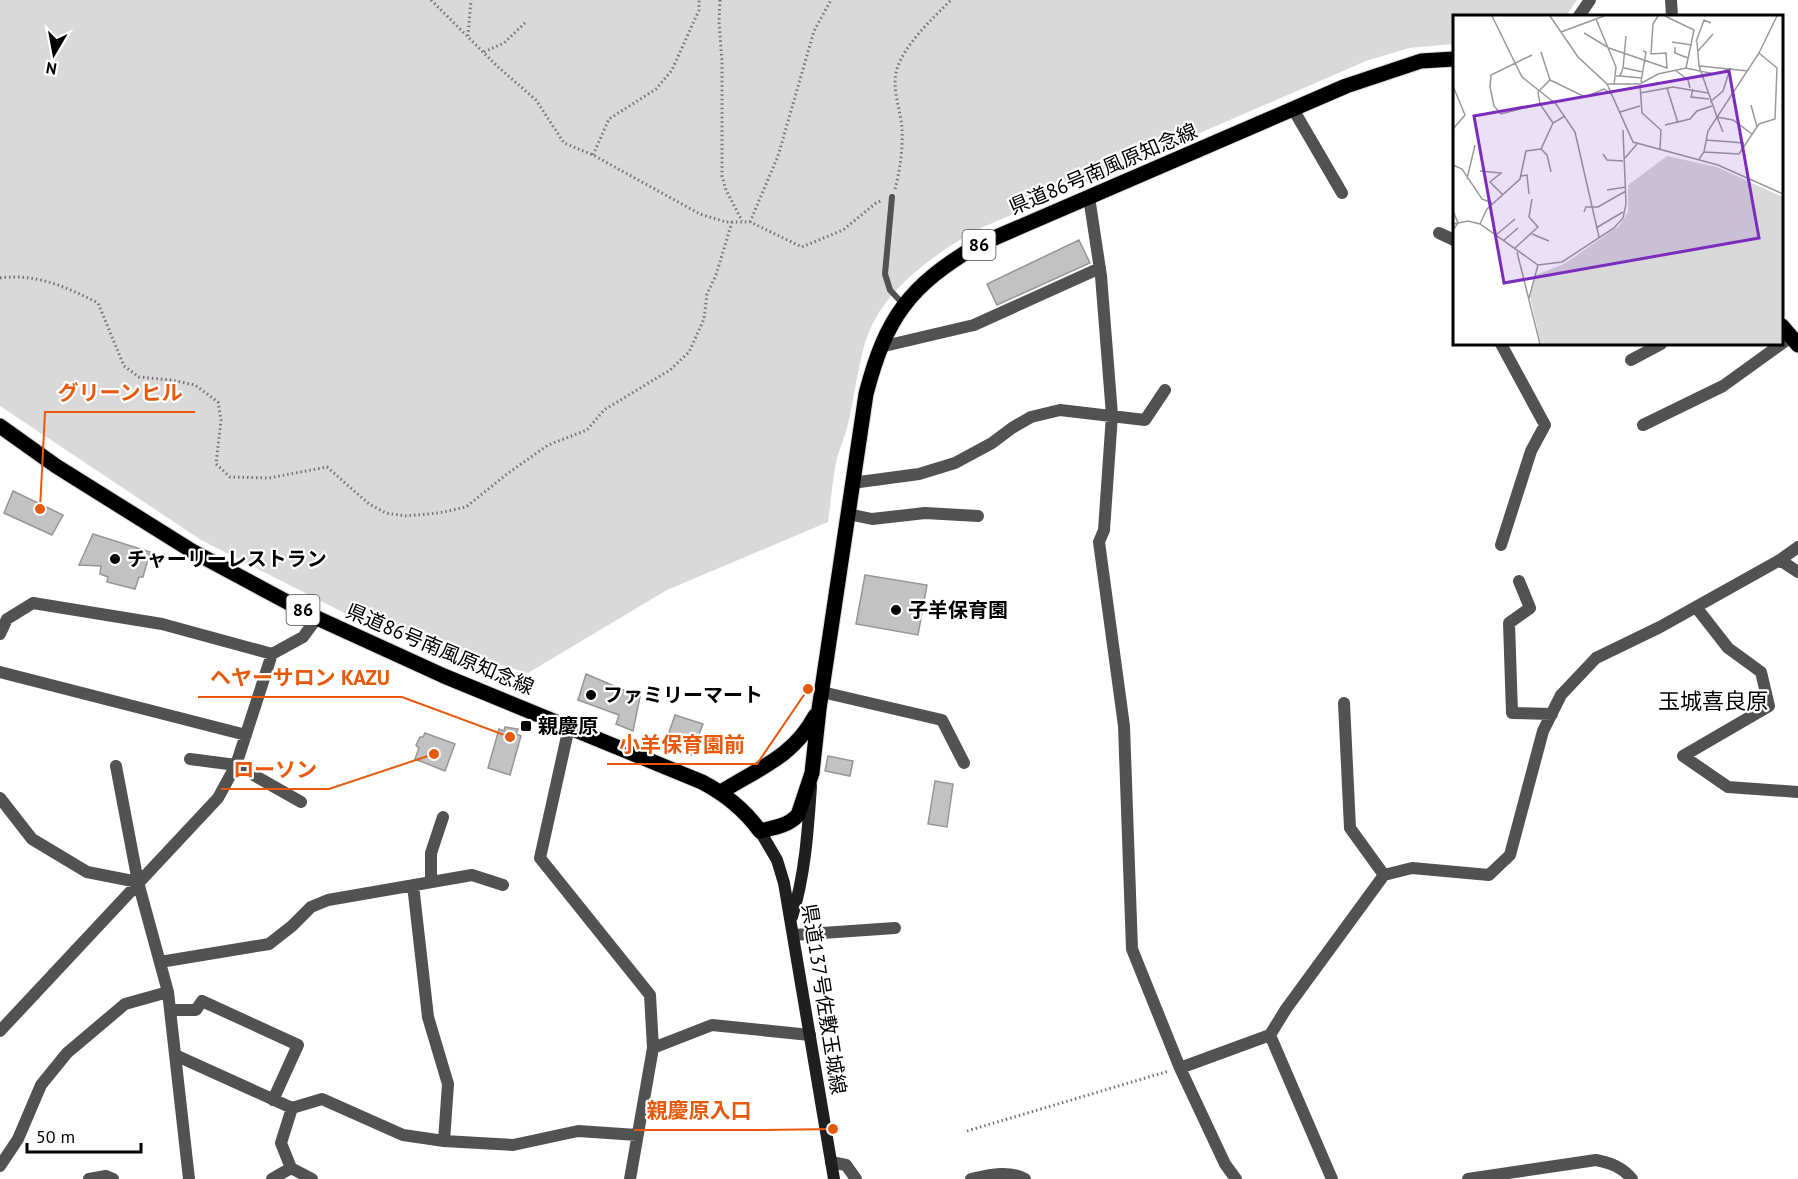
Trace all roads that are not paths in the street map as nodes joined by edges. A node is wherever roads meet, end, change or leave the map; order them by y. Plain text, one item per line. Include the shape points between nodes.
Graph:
1 (1590, 0) edge
2 (1671, 0) edge
3 (1581, 15) edge
4 (1672, 15) edge
5 (1453, 59) edge
6 (1293, 109) junction
7 (1342, 193) dead end
8 (892, 197) road end
9 (1089, 197) junction
10 (1439, 233) dead end
11 (1453, 239) edge
12 (1100, 268) junction
13 (904, 305) junction
14 (1502, 345) edge
15 (1659, 345) edge
16 (1778, 345) edge
17 (880, 347) junction
18 (1631, 360) dead end
19 (1164, 390) dead end
20 (1112, 416) junction
21 (1643, 425) dead end
22 (0, 426) edge
23 (852, 483) junction
24 (848, 514) junction
25 (978, 516) dead end
26 (1501, 545) dead end
27 (1798, 547) edge
28 (1780, 560) junction
29 (1798, 572) edge
30 (1519, 581) dead end
31 (1696, 607) junction
32 (317, 618) junction
33 (0, 634) edge
34 (272, 654) junction
35 (0, 672) edge
36 (822, 692) junction
37 (1344, 704) dead end
38 (819, 709) junction
39 (1551, 714) junction
40 (569, 727) junction
41 (246, 735) junction
42 (190, 759) dead end
43 (964, 763) dead end
44 (236, 765) junction
45 (116, 766) dead end
46 (812, 773) junction
47 (721, 792) junction
48 (1798, 792) edge
49 (0, 798) edge
50 (301, 802) dead end
51 (443, 817) dead end
52 (760, 831) junction
53 (1384, 875) junction
54 (138, 882) junction
55 (431, 882) junction
56 (413, 885) junction
57 (503, 885) dead end
58 (791, 920) junction
59 (895, 927) dead end
60 (793, 935) junction
61 (159, 962) junction
62 (168, 992) junction
63 (170, 1011) junction
64 (0, 1031) edge
65 (810, 1035) junction
66 (1270, 1035) junction
67 (653, 1048) junction
68 (175, 1055) junction
69 (1180, 1068) junction
70 (273, 1100) junction
71 (292, 1108) junction
72 (638, 1135) junction
73 (444, 1142) junction
74 (831, 1162) junction
75 (0, 1166) edge
76 (291, 1168) junction
77 (89, 1179) edge
78 (113, 1179) edge
79 (189, 1179) edge
80 (272, 1179) edge
81 (312, 1179) edge
82 (630, 1179) edge
83 (834, 1179) edge
84 (856, 1179) edge
85 (972, 1179) edge
86 (1025, 1179) edge
87 (1236, 1179) edge
88 (1332, 1179) edge
89 (1468, 1179) edge
90 (1632, 1179) edge

1 - 3 street
2 - 4 street
5 - 6 main road, 県道86号南風原知念線 / 86 via 1421,61 1376,75
6 - 7 street
6 - 9 main road, 県道86号南風原知念線 / 86
8 - 13 lane via 885,274 890,290
9 - 12 street
9 - 13 main road, 県道86号南風原知念線 / 86 via 978,245 927,280
10 - 11 street
12 - 17 street via 974,325
12 - 20 street
13 - 17 main road, 県道86号南風原知念線 / 86
14 - 26 street via 1545,425 1531,452
15 - 18 street
16 - 21 street via 1723,386
17 - 23 main road, 県道86号南風原知念線 / 86 via 867,394
19 - 20 street via 1145,420
20 - 23 street via 1060,410 1031,417 955,463 919,474
20 - 69 street via 1104,530 1099,542 1124,726 1132,949
22 - 32 main road, 県道86号南風原知念線 / 86 via 192,551
23 - 24 main road, 県道86号南風原知念線 / 86
24 - 25 street via 872,519 925,513
24 - 36 main road, 県道86号南風原知念線 / 86
27 - 28 street
28 - 29 street
28 - 31 street
30 - 39 street via 1530,608 1509,624 1512,713
31 - 39 street via 1596,658 1561,695
31 - 48 street via 1728,648 1761,672 1768,706 1683,756 1728,787
32 - 34 street via 303,637
32 - 40 main road, 県道86号南風原知念線 / 86
33 - 34 street via 7,619 33,603 162,624
34 - 41 street
35 - 41 street
36 - 38 main road, 県道86号南風原知念線 / 86
36 - 43 street via 942,720
37 - 53 street via 1350,828
38 - 46 main road, 県道86号南風原知念線 / 86
38 - 47 main road, 県道86号南風原知念線 / 86 via 798,742
39 - 53 street via 1510,855 1489,875 1412,868
40 - 47 main road, 県道86号南風原知念線 / 86
40 - 67 street via 540,858 650,995
41 - 44 street
42 - 44 street
44 - 50 street
44 - 54 street via 218,798
45 - 54 street
46 - 52 main road, 県道86号南風原知念線 / 86 via 794,820
46 - 58 main road via 806,847
47 - 52 main road, 県道86号南風原知念線 / 86
49 - 54 street via 32,839 78,867
51 - 55 street via 431,853
52 - 58 main road, 県道137号佐敷玉城線 via 782,872
53 - 66 street
54 - 61 street
54 - 64 street
55 - 56 street
55 - 57 street via 472,875
56 - 61 street via 328,900 310,907 269,944
56 - 73 street via 428,1017 448,1084
58 - 60 main road, 県道137号佐敷玉城線
59 - 60 street
60 - 65 main road, 県道137号佐敷玉城線
61 - 62 street
62 - 63 street
62 - 75 street via 125,1004 67,1053 40,1085 18,1139
63 - 68 street
63 - 70 street via 196,1010 202,1001 298,1046
65 - 67 street via 712,1025
65 - 74 main road, 県道137号佐敷玉城線
66 - 69 street
66 - 88 street
67 - 72 street
68 - 70 street
68 - 79 street
69 - 87 street
70 - 71 street
71 - 73 street via 322,1099 403,1135
71 - 76 street via 281,1143
72 - 73 street via 578,1131 513,1145
72 - 82 street
74 - 83 main road, 県道137号佐敷玉城線
74 - 84 street via 846,1165
76 - 80 street
76 - 81 street
77 - 78 street
85 - 86 street via 999,1173
89 - 90 street via 1596,1160 1613,1163

